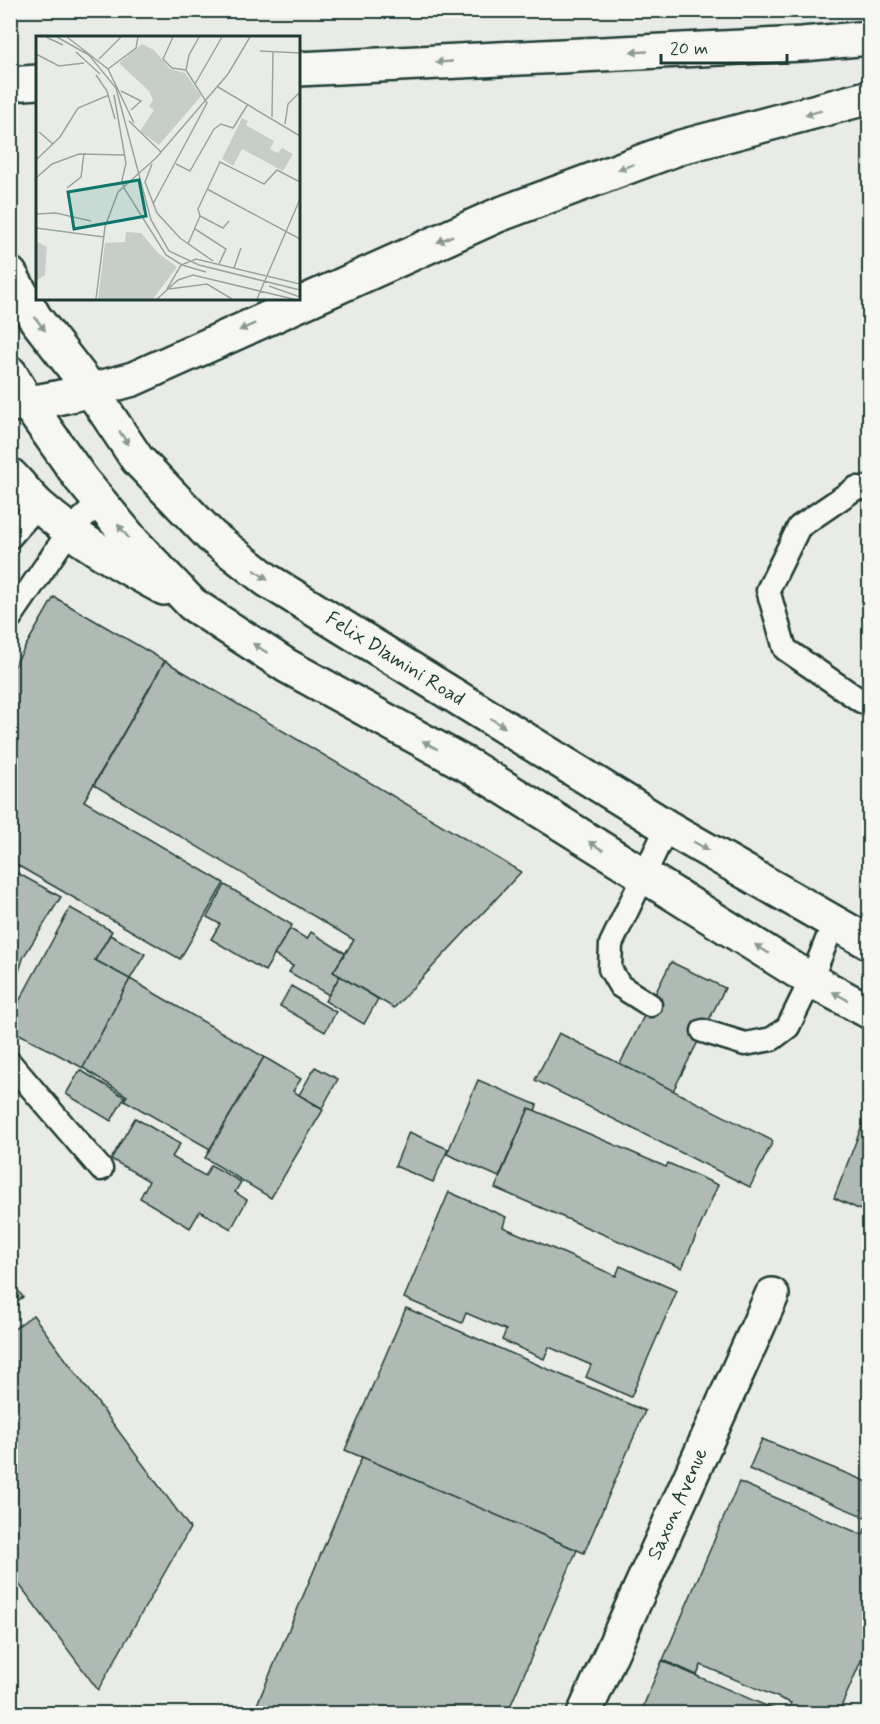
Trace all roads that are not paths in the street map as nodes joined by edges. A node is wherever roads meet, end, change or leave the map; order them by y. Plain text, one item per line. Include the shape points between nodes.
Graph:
1 (870, 38) edge
2 (300, 69) edge
3 (36, 82) edge
4 (10, 84) edge
5 (870, 97) edge
6 (10, 274) edge
7 (10, 373) edge
8 (91, 390) junction
9 (19, 404) edge
10 (10, 475) edge
11 (870, 488) edge
12 (100, 502) junction
13 (38, 505) junction
14 (70, 531) junction
15 (10, 537) edge
16 (192, 604) junction
17 (10, 618) edge
18 (870, 704) edge
19 (667, 827) junction
20 (644, 876) junction
21 (834, 922) junction
22 (870, 942) edge
23 (812, 980) junction
24 (650, 1005) dead end
25 (870, 1012) edge
26 (703, 1031) dead end
27 (10, 1063) edge
28 (101, 1169) dead end
29 (771, 1295) dead end
30 (584, 1713) edge

1 -> 2 main road
3 - 4 main road
5 -> 8 main road via 681,147 498,215 133,379
6 -> 8 main road, Felix Dlamini Road via 35,318
7 - 9 main road
8 - 9 main road
8 -> 19 main road, Felix Dlamini Road via 137,459 174,499 210,536 267,580
9 - 12 main road
10 - 13 main road
11 - 18 lane via 856,488 799,527 768,590 784,649
12 - 14 lane
16 -> 12 main road
13 - 14 main road
13 - 15 lane
14 - 16 main road
14 - 17 lane
20 -> 16 main road via 471,768 287,666
19 - 20 lane
19 -> 21 main road, Felix Dlamini Road
23 -> 20 main road
20 - 24 lane via 611,944 610,969 620,986
21 - 22 main road, Felix Dlamini Road
21 - 23 lane
25 -> 23 main road
23 - 26 lane via 788,1027 772,1039 745,1044
27 - 28 lane
29 - 30 main road, Saxon Avenue

